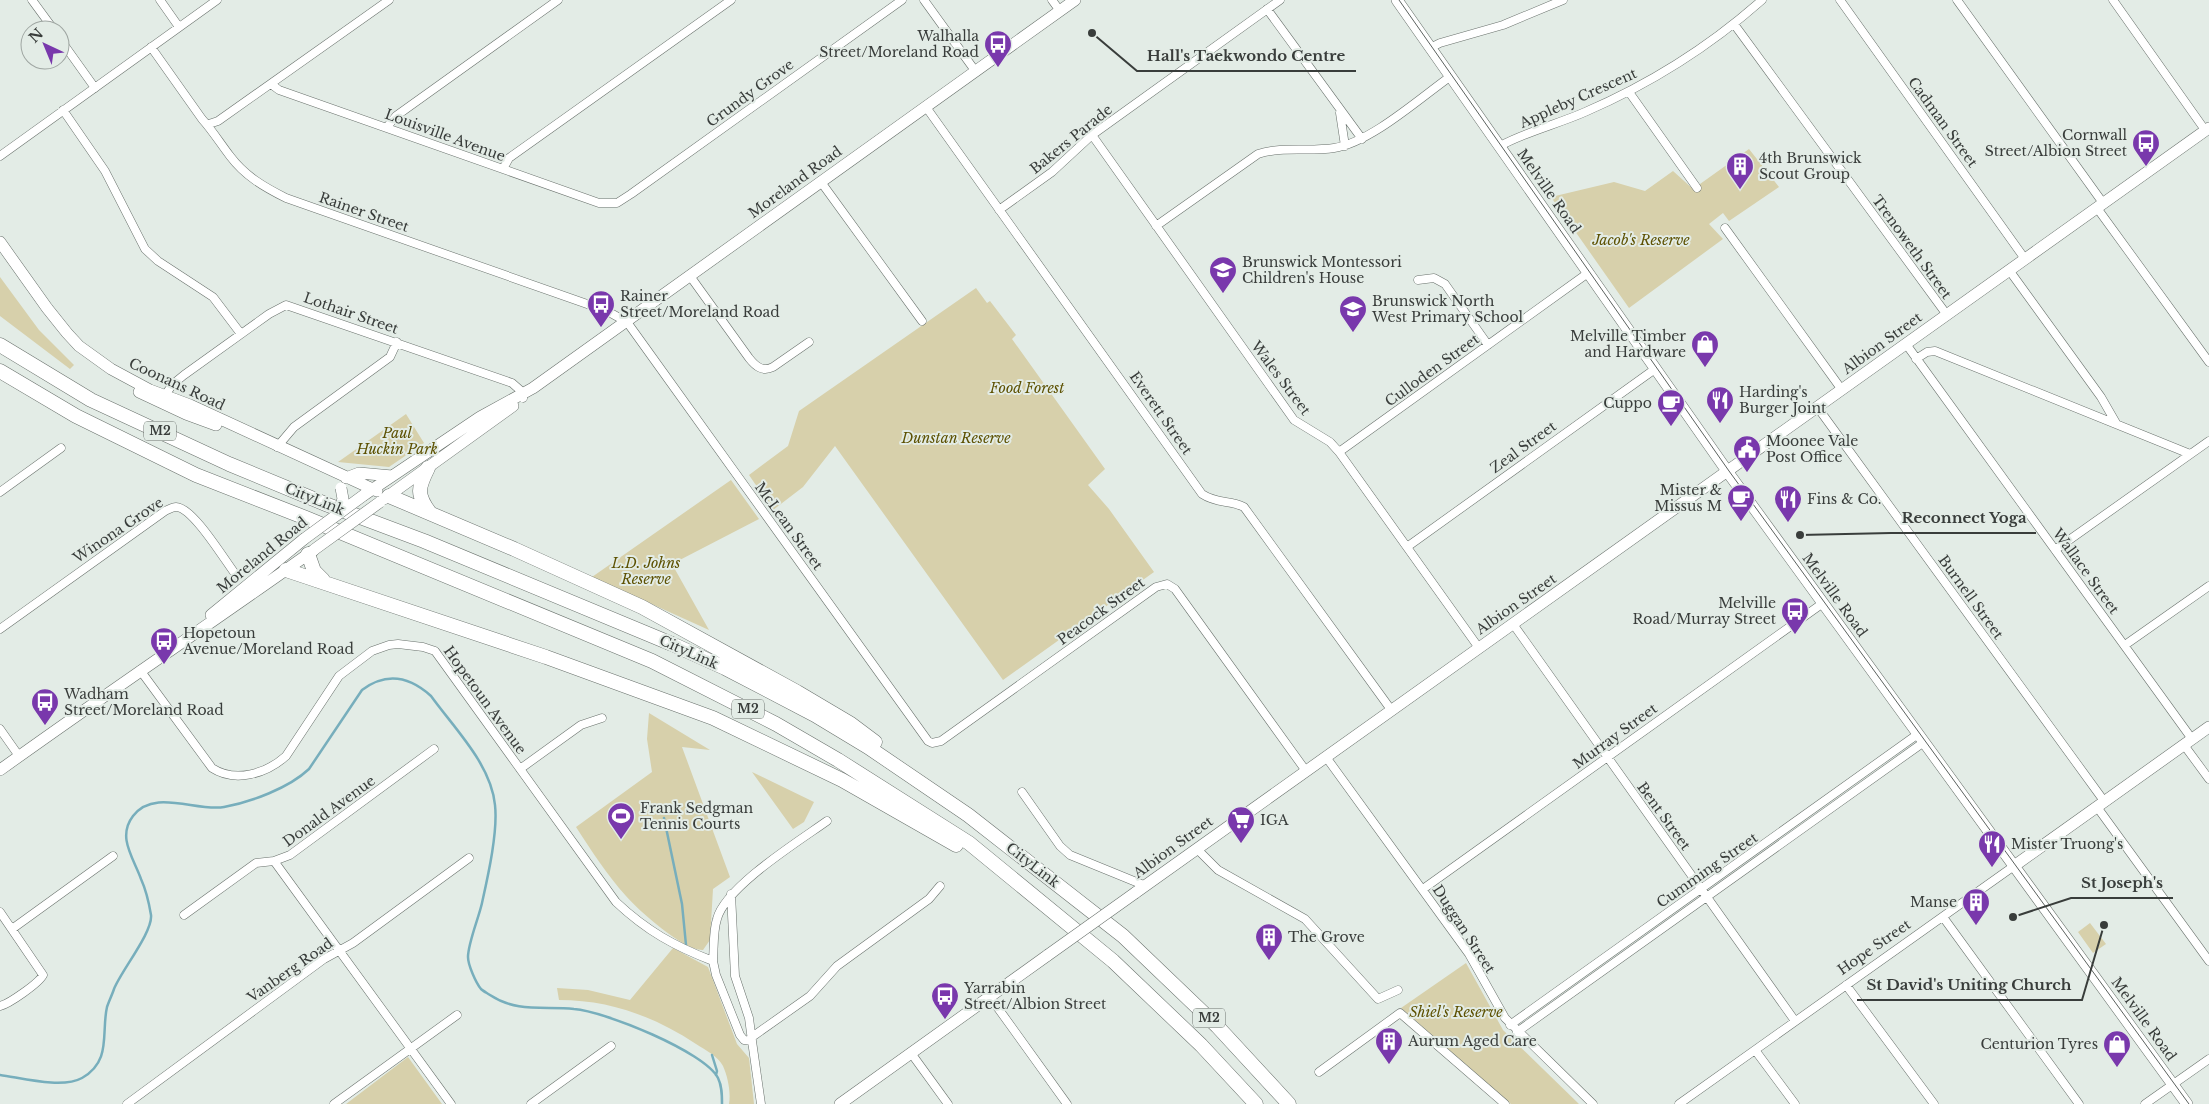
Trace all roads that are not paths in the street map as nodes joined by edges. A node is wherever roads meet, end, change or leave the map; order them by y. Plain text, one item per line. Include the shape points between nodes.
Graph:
1 (32, 0) edge
2 (160, 0) edge
3 (217, 0) edge
4 (388, 0) edge
5 (558, 0) edge
6 (731, 0) edge
7 (902, 0) edge
8 (924, 0) edge
9 (1052, 0) edge
10 (1075, 0) edge
11 (1280, 0) edge
12 (1397, 0) edge
13 (1562, 0) edge
14 (1762, 0) edge
15 (1840, 0) edge
16 (1957, 0) edge
17 (2113, 0) edge
18 (1267, 9) junction
19 (1060, 11) junction
20 (47, 20) edge
21 (1734, 24) junction
22 (180, 27) junction
23 (151, 48) junction
24 (1430, 48) junction
25 (70, 53) edge
26 (976, 72) junction
27 (1451, 76) junction
28 (271, 84) junction
29 (95, 88) junction
30 (1629, 92) junction
31 (926, 107) junction
32 (63, 110) junction
33 (1340, 111) junction
34 (209, 124) junction
35 (387, 127) junction
36 (2207, 129) edge
37 (1092, 135) junction
38 (1362, 139) junction
39 (1345, 146) junction
40 (1500, 146) junction
41 (0, 156) edge
42 (503, 169) junction
43 (821, 182) junction
44 (1697, 188) dead end
45 (612, 204) joint
46 (2100, 205) junction
47 (1000, 210) junction
48 (1156, 226) junction
49 (1725, 228) dead end
50 (0, 242) edge
51 (0, 254) edge
52 (2025, 259) junction
53 (2009, 270) junction
54 (1588, 273) junction
55 (690, 276) junction
56 (1418, 280) dead end
57 (1947, 316) junction
58 (922, 321) dead end
59 (626, 322) junction
60 (241, 334) junction
61 (397, 342) junction
62 (809, 342) dead end
63 (0, 344) edge
64 (1488, 344) junction
65 (1906, 344) junction
66 (1916, 359) junction
67 (2209, 362) edge
68 (1655, 369) junction
69 (0, 371) edge
70 (1842, 390) junction
71 (522, 396) junction
72 (163, 399) junction
73 (1818, 408) junction
74 (2116, 423) junction
75 (2209, 441) edge
76 (277, 447) junction
77 (62, 448) dead end
78 (1339, 452) junction
79 (2190, 454) junction
80 (428, 468) junction
81 (1728, 472) junction
82 (392, 476) junction
83 (344, 483) junction
84 (0, 492) edge
85 (368, 493) junction
86 (384, 499) junction
87 (430, 513) junction
88 (338, 514) junction
89 (309, 547) junction
90 (1407, 547) junction
91 (2055, 550) junction
92 (286, 570) junction
93 (236, 576) dead end
94 (2209, 586) edge
95 (340, 587) junction
96 (1823, 603) junction
97 (1513, 624) junction
98 (0, 629) edge
99 (2125, 645) junction
100 (1480, 648) junction
101 (140, 670) junction
102 (1392, 711) junction
103 (602, 718) dead end
104 (2209, 727) edge
105 (0, 729) edge
106 (1921, 738) junction
107 (2188, 742) junction
108 (932, 743) joint
109 (434, 750) dead end
110 (19, 756) junction
111 (1326, 757) junction
112 (1607, 757) junction
113 (520, 769) junction
114 (0, 770) edge
115 (1306, 772) junction
116 (2209, 779) edge
117 (1022, 792) dead end
118 (2101, 804) junction
119 (968, 815) junction
120 (827, 821) dead end
121 (1197, 849) junction
122 (113, 856) dead end
123 (469, 858) dead end
124 (274, 861) junction
125 (2014, 866) junction
126 (1019, 883) junction
127 (940, 886) dead end
128 (1146, 886) junction
129 (1423, 889) junction
130 (1704, 892) junction
131 (731, 894) junction
132 (0, 912) edge
133 (184, 914) dead end
134 (1942, 916) junction
135 (12, 929) junction
136 (338, 951) junction
137 (713, 960) junction
138 (2209, 961) edge
139 (1582, 979) junction
140 (1846, 985) junction
141 (1398, 990) dead end
142 (990, 997) junction
143 (1, 1006) edge
144 (457, 1015) dead end
145 (1796, 1021) junction
146 (1510, 1025) junction
147 (1517, 1032) junction
148 (752, 1039) junction
149 (611, 1046) dead end
150 (410, 1048) junction
151 (1755, 1050) junction
152 (911, 1053) junction
153 (2209, 1058) edge
154 (1319, 1072) dead end
155 (2173, 1085) junction
156 (129, 1103) edge
157 (334, 1104) edge
158 (451, 1104) edge
159 (531, 1104) edge
160 (761, 1104) edge
161 (840, 1104) edge
162 (948, 1104) edge
163 (1067, 1104) edge
164 (1256, 1104) edge
165 (1289, 1104) edge
166 (1505, 1104) edge
167 (1594, 1104) edge
168 (1679, 1104) edge
169 (1795, 1104) edge
170 (1934, 1104) edge
171 (2079, 1104) edge
172 (2146, 1104) edge
173 (2187, 1104) edge

1 - 20 street
2 - 22 street
3 - 22 street
4 - 28 street
5 - 35 street via 396,116
6 - 42 street via 510,158
7 - 45 street, Grundy Grove via 631,194
8 - 26 street
9 - 19 street
10 - 19 main road, Moreland Road
11 - 18 street, Bakers Parade
12 - 24 main road, Melville Road
13 - 24 street via 1503,25
14 - 21 street, Appleby Crescent
15 - 52 street, Cadman Street
16 - 46 street
17 - 36 street
18 - 33 street
18 - 37 street, Bakers Parade
19 - 26 main road, Moreland Road
21 - 30 street, Appleby Crescent via 1685,59
21 - 57 street, Trenoweth Street
22 - 23 street
23 - 29 street
23 - 34 street, Rainer Street
24 - 27 main road, Melville Road
25 - 29 street
26 - 31 main road, Moreland Road
27 - 38 street
27 - 40 main road, Melville Road
28 - 34 street
28 - 35 street, Louisville Avenue via 279,90
29 - 32 street
30 - 40 street, Appleby Crescent
30 - 44 street
31 - 43 main road, Moreland Road
31 - 47 street, Everett Street
32 - 41 street
32 - 60 street via 106,171 145,249 213,297
33 - 38 street
33 - 39 street
34 - 59 street, Rainer Street via 243,171 286,198 607,311
35 - 42 street, Louisville Avenue
36 - 46 main road, Albion Street
37 - 47 street, Bakers Parade via 1052,172
37 - 48 street, Wales Street
38 - 39 street
39 - 48 street via 1258,154
40 - 54 main road, Melville Road
42 - 45 street, Louisville Avenue via 599,203
43 - 55 main road, Moreland Road
43 - 58 street
46 - 52 main road, Albion Street
46 - 67 street
47 - 102 street, Everett Street via 1202,494 1217,502 1244,507
48 - 78 street, Wales Street via 1294,420 1330,442
49 - 70 street
50 - 72 main road, Coonans Road via 51,314 79,346
51 - 72 main road, Coonans Road via 52,325 76,351 110,377
52 - 53 main road, Albion Street
53 - 57 main road, Albion Street
53 - 74 street
54 - 64 street, Culloden Street
54 - 68 main road, Melville Road
55 - 59 main road, Moreland Road
55 - 62 street via 749,358 760,368 773,367
56 - 64 street via 1434,278 1445,284
57 - 65 main road, Albion Street
59 - 71 main road, Moreland Road
59 - 108 street, McLean Street via 925,738
60 - 61 street, Lothair Street via 278,308 291,305
60 - 72 street, Lothair Street via 177,380
61 - 71 street, Lothair Street via 512,383
61 - 76 street via 390,357 294,427
63 - 119 highway, CityLink / M2 via 91,400 229,464 528,584 724,668 868,746
64 - 78 street, Culloden Street
65 - 66 street, Wallace Street
65 - 70 main road, Albion Street
66 - 74 street via 1935,351
66 - 91 street, Wallace Street
68 - 81 main road, Melville Road
68 - 90 street, Zeal Street
69 - 126 highway, CityLink / M2 via 76,416 196,475 603,640 732,701 862,775 969,843
70 - 73 main road, Albion Street
71 - 80 main road, Moreland Road
71 - 82 main road, Moreland Road via 480,417
72 - 76 main road, Coonans Road via 186,414
73 - 81 main road, Albion Street
73 - 118 street, Burnell Street
74 - 79 street
75 - 79 street
76 - 83 main road, Coonans Road via 332,472
77 - 84 street
78 - 90 street, Wales Street
79 - 91 street
80 - 86 main road, Moreland Road
80 - 87 highway via 419,491
81 - 96 main road, Melville Road
81 - 97 main road, Albion Street
82 - 83 main road via 359,473
82 - 85 main road, Moreland Road
83 - 85 main road
83 - 88 main road, bridge
85 - 86 main road
85 - 88 main road, Moreland Road, bridge
86 - 87 highway
86 - 89 main road, Moreland Road, bridge
87 - 119 highway via 642,607 797,692 851,724
88 - 89 main road, Moreland Road, bridge via 318,528
89 - 92 main road, Moreland Road
89 - 95 highway via 314,571 325,581
89 - 101 main road, Moreland Road
90 - 100 street, Wales Street
91 - 99 street, Wallace Street
92 - 95 highway
92 - 101 main road, Moreland Road
93 - 98 street, Winona Grove via 196,520 173,507
94 - 99 street
95 - 126 highway via 546,657 721,722 842,780
96 - 106 main road, Melville Road
96 - 112 street, Murray Street
97 - 100 main road, Albion Street
97 - 112 street, Bent Street
99 - 107 street, Wallace Street
100 - 102 main road, Albion Street
101 - 110 main road, Moreland Road
101 - 113 street, Hopetoun Avenue via 212,768 227,776 243,777 286,756 339,676 372,651 389,645 430,648 440,656
102 - 111 main road, Albion Street
103 - 113 street via 581,725
104 - 107 main road, Hope Street
105 - 110 street
106 - 125 main road, Melville Road
106 - 130 street, Cumming Street
107 - 116 street, Wallace Street
107 - 118 main road, Hope Street
108 - 115 street, Peacock Street via 941,741 1156,587 1167,584 1175,589
109 - 124 street, Donald Avenue via 290,855
110 - 114 main road, Moreland Road
111 - 115 main road, Albion Street
111 - 129 street, Duggan Street
112 - 129 street, Murray Street
112 - 130 street, Bent Street
113 - 137 street, Hopetoun Avenue via 616,902 648,930 674,945
115 - 121 main road, Albion Street
117 - 128 street via 1070,855
118 - 125 main road, Hope Street
118 - 138 street, Burnell Street
119 - 165 highway, CityLink / M2 via 1124,936 1216,1026
120 - 131 street
121 - 128 main road, Albion Street
121 - 141 street via 1218,870 1305,919 1378,999
122 - 135 street
123 - 136 street, Vanberg Road
124 - 133 street, Donald Avenue via 256,863
124 - 136 street
125 - 134 street, Hope Street
125 - 155 main road, Melville Road
126 - 164 highway, CityLink / M2 via 1113,960
127 - 148 street via 929,899 837,966 810,996
128 - 142 main road, Albion Street, bridge
129 - 146 street, Duggan Street via 1469,954
130 - 139 street, Cumming Street
130 - 145 street, Bent Street
131 - 137 street via 717,917
131 - 148 street via 735,976 750,1018
132 - 135 street
134 - 140 street, Hope Street
134 - 171 street
135 - 143 street via 43,975
136 - 150 street
136 - 156 street, Vanberg Road
137 - 148 street via 716,976 740,1034 744,1040
139 - 146 street, Cumming Street
139 - 147 street, Cumming Street
140 - 145 street, Hope Street
140 - 170 street
142 - 152 main road, Albion Street
142 - 163 street
144 - 150 street
145 - 151 street, Hope Street
146 - 147 street, Duggan Street
147 - 167 street, Duggan Street
148 - 160 street
149 - 159 street
150 - 157 street
150 - 158 street
151 - 168 street, Hope Street
151 - 169 street
152 - 161 main road, Albion Street
152 - 162 street
153 - 155 street
154 - 166 street via 1400,1013
155 - 172 street
155 - 173 main road, Melville Road

